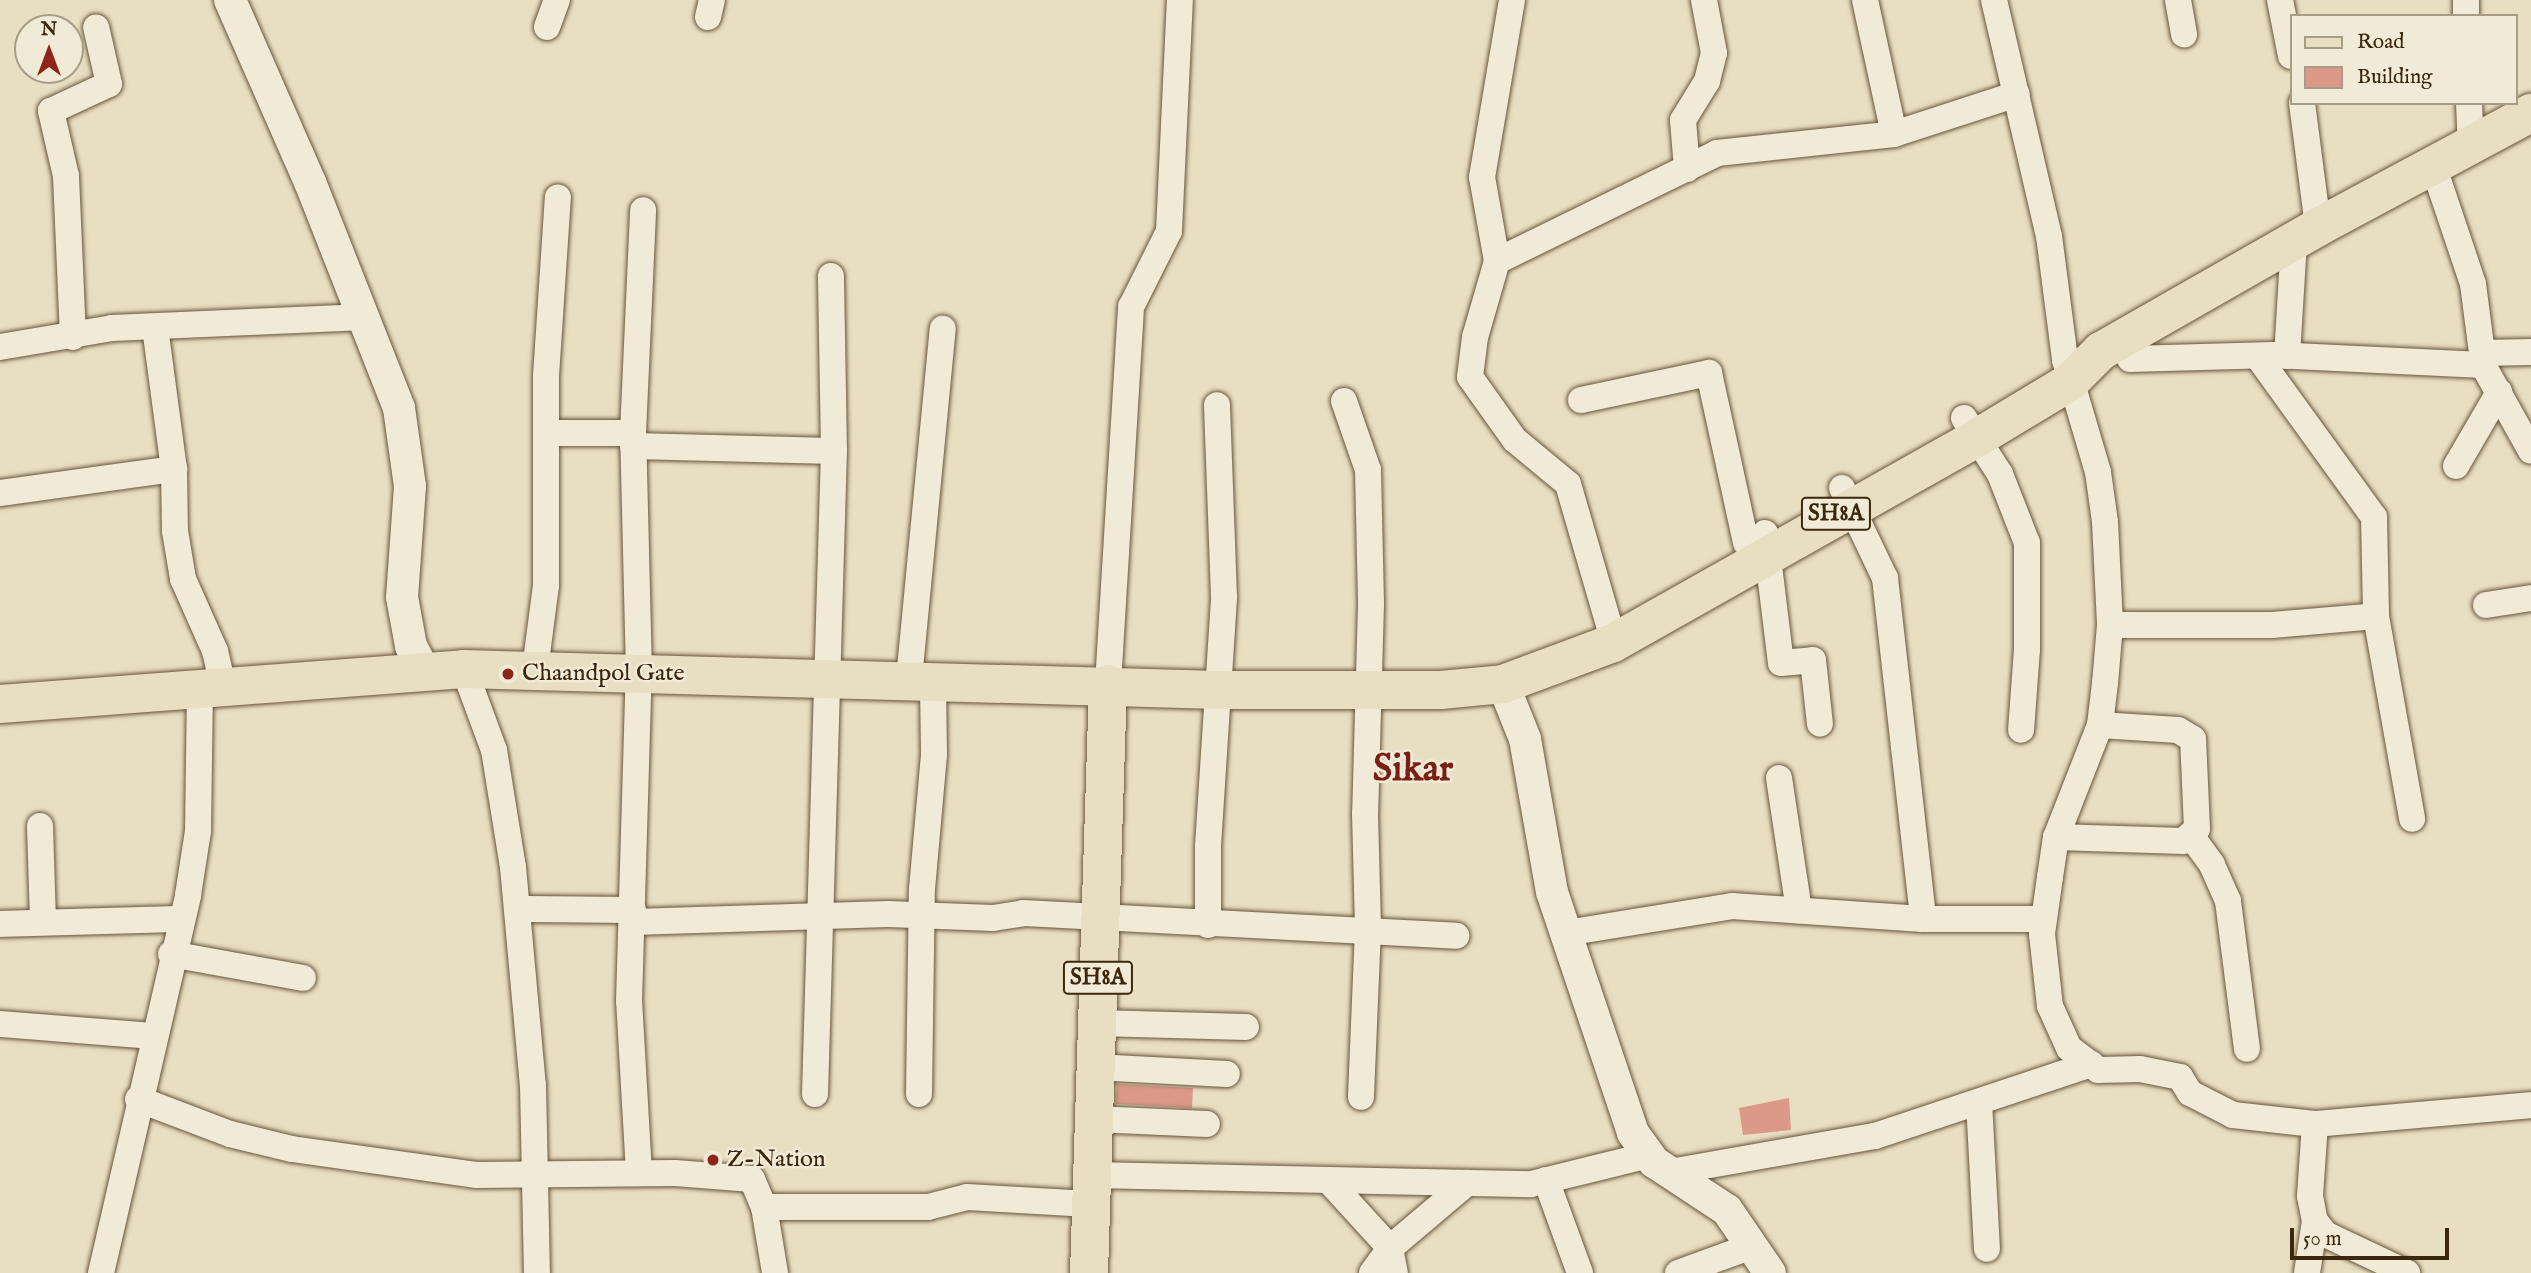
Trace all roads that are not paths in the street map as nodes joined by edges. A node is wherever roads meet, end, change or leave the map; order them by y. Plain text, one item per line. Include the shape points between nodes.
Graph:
1 (230, 0) edge
2 (557, 0) edge
3 (1180, 0) edge
4 (1512, 0) edge
5 (1704, 0) edge
6 (1865, 0) edge
7 (1994, 0) edge
8 (2178, 0) edge
9 (2280, 0) edge
10 (96, 27) dead end
11 (547, 27) dead end
12 (2184, 34) dead end
13 (2290, 51) edge
14 (2017, 94) junction
15 (2302, 105) edge
16 (2469, 105) edge
17 (2531, 113) edge
18 (1894, 134) junction
19 (2471, 148) junction
20 (2434, 168) junction
21 (1687, 169) junction
22 (558, 197) dead end
23 (643, 211) dead end
24 (2306, 234) junction
25 (1497, 261) junction
26 (831, 276) dead end
27 (365, 317) junction
28 (155, 327) junction
29 (943, 329) dead end
30 (73, 337) junction
31 (0, 347) edge
32 (2531, 352) edge
33 (2115, 355) junction
34 (2287, 356) junction
35 (2258, 357) junction
36 (2483, 359) junction
37 (2067, 371) junction
38 (2499, 393) junction
39 (1581, 400) dead end
40 (1344, 401) dead end
41 (1217, 405) dead end
42 (1970, 428) junction
43 (547, 433) junction
44 (633, 439) junction
45 (834, 451) junction
46 (2531, 451) edge
47 (2456, 466) dead end
48 (174, 469) junction
49 (0, 492) edge
50 (1846, 497) junction
51 (1759, 543) junction
52 (2531, 598) edge
53 (2486, 605) dead end
54 (2376, 616) junction
55 (1609, 625) junction
56 (2110, 625) junction
57 (1562, 663) junction
58 (464, 669) junction
59 (536, 669) junction
60 (425, 672) junction
61 (639, 673) junction
62 (827, 679) junction
63 (921, 679) junction
64 (1108, 684) junction
65 (1503, 684) junction
66 (211, 686) junction
67 (1368, 688) junction
68 (1219, 690) junction
69 (0, 704) edge
70 (1820, 724) dead end
71 (2100, 725) junction
72 (2021, 730) dead end
73 (1779, 778) dead end
74 (2412, 819) dead end
75 (40, 826) dead end
76 (2056, 837) junction
77 (2192, 837) junction
78 (528, 909) dead end
79 (1799, 910) junction
80 (820, 915) junction
81 (633, 916) junction
82 (925, 918) junction
83 (182, 919) junction
84 (1100, 919) junction
85 (1923, 919) junction
86 (2043, 919) junction
87 (43, 922) junction
88 (0, 925) edge
89 (1208, 925) junction
90 (1368, 929) junction
91 (1566, 933) junction
92 (1456, 936) dead end
93 (171, 954) junction
94 (303, 978) dead end
95 (1097, 1023) junction
96 (0, 1024) edge
97 (1246, 1027) dead end
98 (153, 1036) junction
99 (2247, 1049) dead end
100 (2091, 1064) junction
101 (1095, 1067) junction
102 (1227, 1074) dead end
103 (815, 1094) dead end
104 (919, 1094) dead end
105 (1361, 1097) dead end
106 (138, 1099) junction
107 (1979, 1102) junction
108 (2531, 1105) edge
109 (1094, 1119) junction
110 (1207, 1124) dead end
111 (2315, 1124) junction
112 (1659, 1163) junction
113 (639, 1173) junction
114 (537, 1174) junction
115 (1328, 1180) junction
116 (1546, 1180) junction
117 (1466, 1183) junction
118 (1091, 1190) junction
119 (764, 1207) junction
120 (2315, 1222) junction
121 (1752, 1247) junction
122 (1987, 1249) dead end
123 (1392, 1261) edge
124 (101, 1273) edge
125 (537, 1273) edge
126 (775, 1273) edge
127 (1088, 1273) edge
128 (1372, 1273) edge
129 (1580, 1273) edge
130 (1678, 1273) edge
131 (1770, 1273) edge
132 (2307, 1273) edge
133 (2407, 1273) edge

1 - 27 street
2 - 11 street
3 - 64 street via 1169,231 1131,307
4 - 25 street via 1482,177
5 - 21 street via 1714,60 1683,120
6 - 18 street
7 - 14 street
8 - 12 street
9 - 13 street
10 - 30 street via 109,84 51,111 66,176
14 - 18 street
14 - 37 street via 2049,236
15 - 24 street
16 - 19 street
17 - 19 main road, SH8A
18 - 21 street via 1717,153
19 - 20 main road, SH8A
20 - 24 main road, SH8A
20 - 36 street via 2473,284
21 - 25 street
22 - 43 street via 546,376
23 - 44 street
24 - 33 main road, SH8A
24 - 34 street
25 - 55 street via 1475,337 1470,377 1515,440 1567,484
26 - 45 street
27 - 28 street
27 - 60 street via 399,408 410,486 402,597 411,646
28 - 30 street via 111,328
28 - 48 street
29 - 63 street
30 - 31 street
32 - 36 street
33 - 35 street
33 - 37 main road, SH8A
34 - 35 street
34 - 36 street
35 - 54 street via 2370,508 2376,528
36 - 38 street
37 - 42 main road, SH8A
37 - 56 street via 2098,472
38 - 46 street
38 - 47 street
39 - 51 street via 1709,373
40 - 67 street via 1368,470
41 - 68 street via 1224,535
42 - 50 main road, SH8A
42 - 72 street via 2000,474 2027,544
43 - 44 street
43 - 59 street via 545,585
44 - 45 street
44 - 61 street
45 - 62 street
48 - 49 street
48 - 66 street via 183,579 215,651
50 - 51 main road, SH8A
50 - 85 street via 1885,578
51 - 55 main road, SH8A
51 - 57 main road, SH8A via 1613,643
51 - 70 street via 1781,663 1813,660
52 - 53 street
54 - 56 street via 2272,625
54 - 74 street
55 - 57 main road, SH8A
56 - 71 street
57 - 65 main road, SH8A
58 - 59 main road
58 - 60 main road
58 - 114 street via 494,750 513,867
59 - 61 main road
60 - 66 main road
61 - 62 main road
61 - 81 street
62 - 63 main road
62 - 80 street
63 - 64 main road
63 - 82 street via 934,755 922,889
64 - 68 main road, SH8A
64 - 84 main road, SH8A
65 - 67 main road, SH8A via 1441,690
65 - 91 street via 1525,739 1552,892
66 - 69 main road
66 - 83 street via 198,831
67 - 68 main road, SH8A
67 - 90 street
68 - 89 street via 1208,846
71 - 76 street
71 - 77 street via 2178,730 2193,739 2199,822
73 - 79 street
75 - 87 street
76 - 77 street via 2183,841
76 - 86 street
77 - 99 street via 2212,864 2228,901
78 - 81 street
79 - 85 street
79 - 91 street via 1732,906
80 - 81 street
80 - 82 street
80 - 103 street
81 - 113 street via 629,1001
82 - 84 street via 1023,913
82 - 104 street
83 - 87 street
83 - 93 street
84 - 89 street
84 - 95 main road, SH8A
85 - 86 street
86 - 100 street via 2043,966 2050,1006 2069,1048
87 - 88 street
89 - 90 street
90 - 92 street
90 - 105 street
91 - 112 street via 1633,1133
93 - 94 street
93 - 98 street
95 - 97 street
95 - 101 main road, SH8A
96 - 98 street
98 - 106 street
100 - 107 street
100 - 111 street via 2098,1070 2140,1069 2180,1077 2190,1093 2233,1115
101 - 102 street
101 - 109 main road, SH8A
106 - 114 street via 230,1134 292,1149 477,1175
106 - 124 street
107 - 112 street via 1840,1145
107 - 122 street
108 - 111 street
109 - 110 street
109 - 118 main road, SH8A
111 - 120 street via 2310,1196
112 - 116 street
112 - 121 street via 1727,1210
113 - 114 street
113 - 119 street via 752,1179
114 - 125 street
115 - 117 street
115 - 118 street
115 - 123 street
116 - 117 street
116 - 129 street
117 - 123 street
118 - 119 street via 967,1197 928,1207
118 - 127 main road, SH8A
119 - 126 street
120 - 132 street
120 - 133 street via 2326,1234
121 - 130 street
121 - 131 street
123 - 128 street

